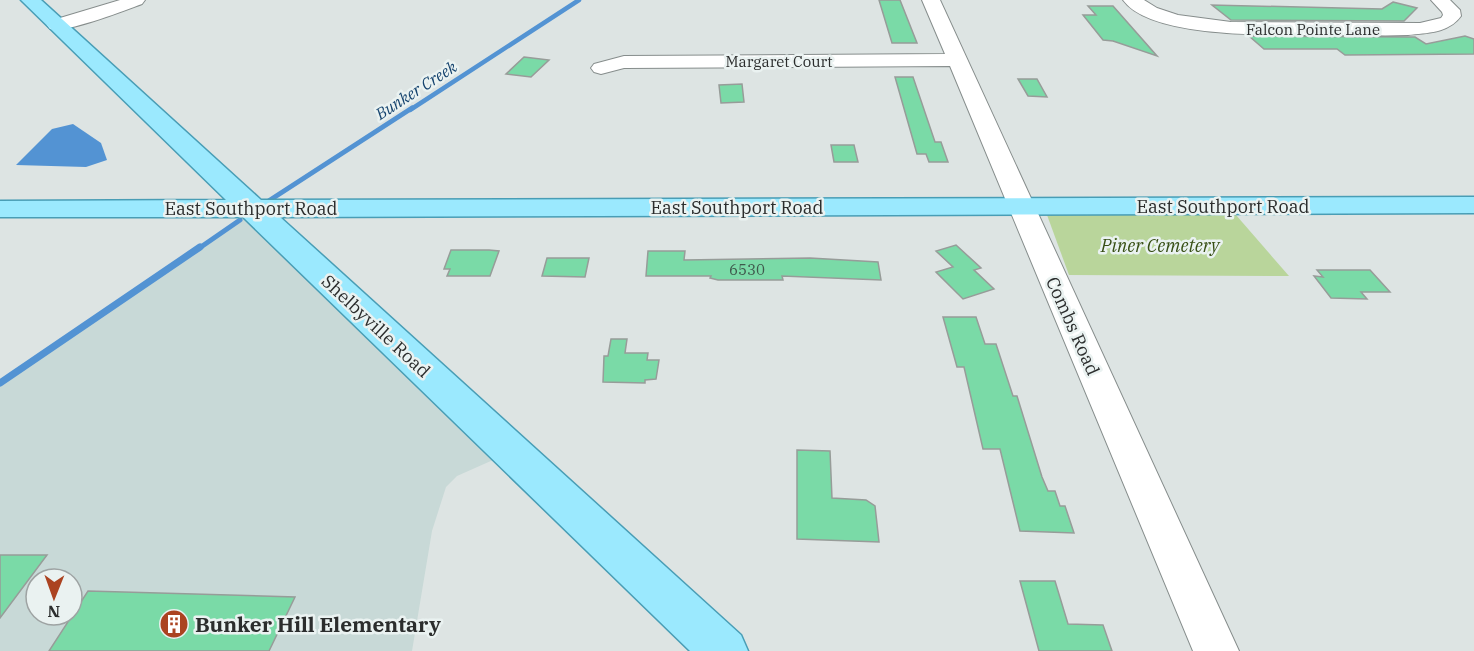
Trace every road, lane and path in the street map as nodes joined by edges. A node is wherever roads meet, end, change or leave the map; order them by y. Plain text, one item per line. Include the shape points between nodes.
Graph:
1 (125, 0) edge
2 (136, 0) edge
3 (931, 0) edge
4 (1132, 0) edge
5 (1440, 0) edge
6 (45, 14) edge
7 (957, 60) junction
8 (601, 68) dead end
9 (1474, 205) edge
10 (1021, 207) junction
11 (250, 208) junction
12 (0, 209) edge
13 (724, 651) edge
14 (1216, 651) edge

1 - 6 street
2 - 6 street via 110,10
3 - 7 street, Combs Road
4 - 5 street, Falcon Pointe Lane via 1182,21 1239,29 1407,29 1451,19 1452,12
6 - 11 main road, Shelbyville Road
7 - 8 street, Margaret Court via 624,62
7 - 10 street, Combs Road
9 - 10 main road, East Southport Road
10 - 11 main road, East Southport Road
10 - 14 street, Combs Road
11 - 12 main road, East Southport Road
11 - 13 main road, Shelbyville Road

